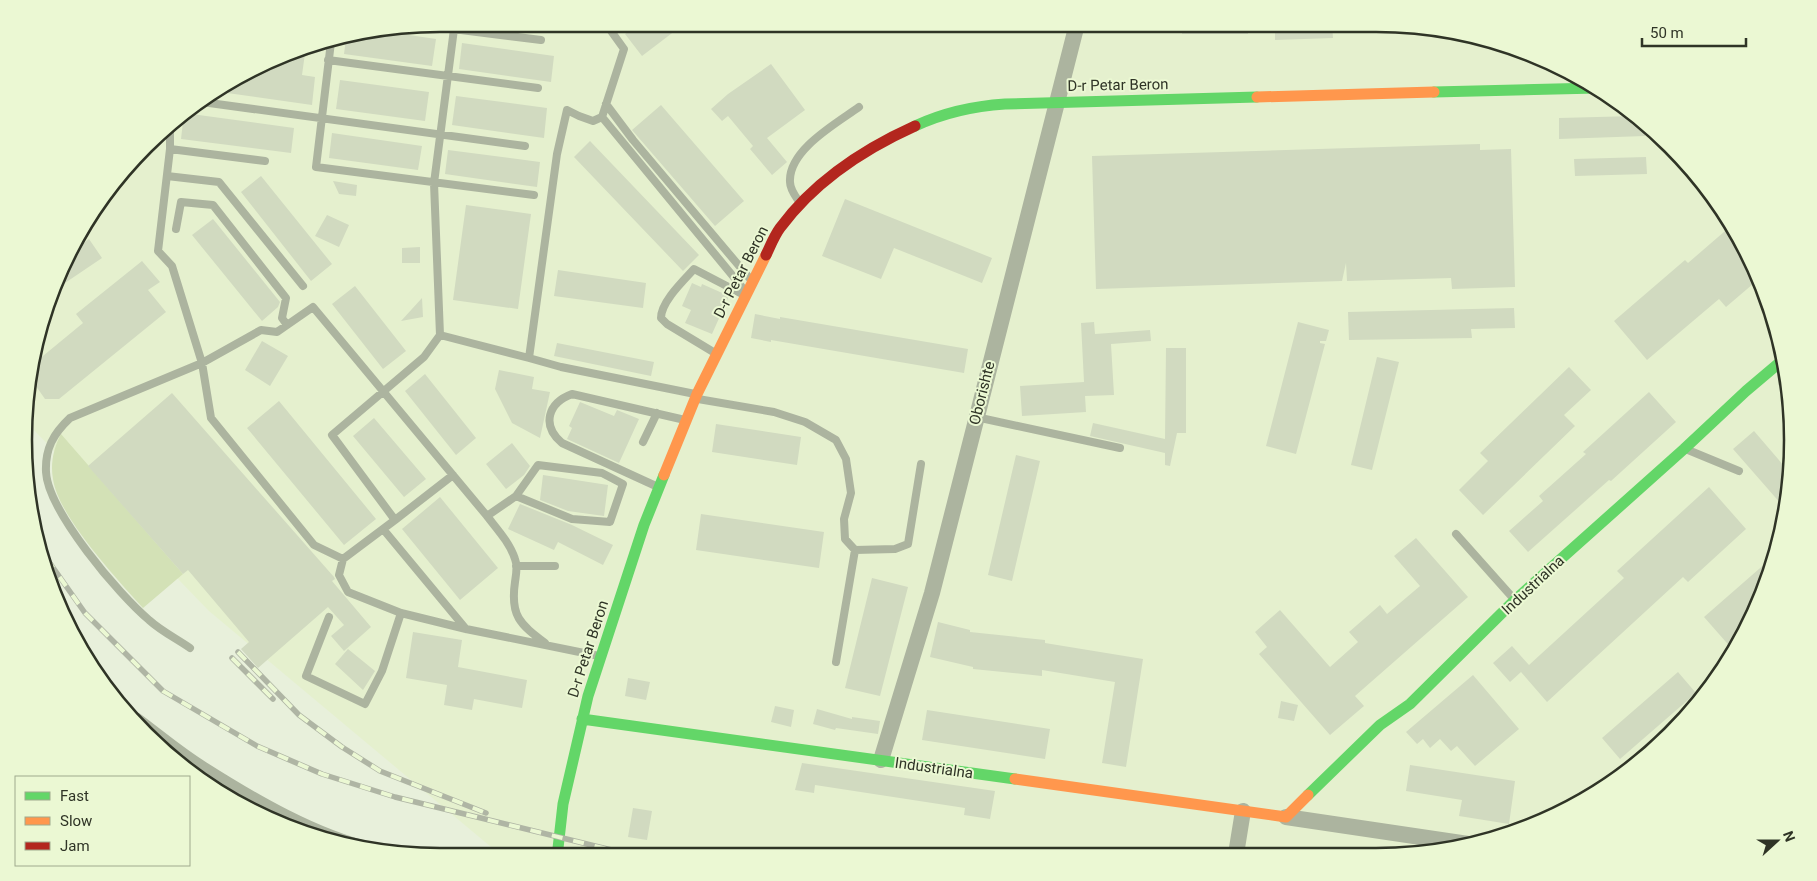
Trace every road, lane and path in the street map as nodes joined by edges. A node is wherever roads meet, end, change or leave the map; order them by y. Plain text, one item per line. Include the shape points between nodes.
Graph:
1 (454, 32) edge
2 (478, 32) edge
3 (612, 32) edge
4 (1075, 32) edge
5 (541, 40) dead end
6 (330, 48) edge
7 (328, 60) junction
8 (448, 76) junction
9 (538, 88) dead end
10 (1582, 88) edge
11 (1058, 102) junction
12 (211, 103) edge
13 (606, 104) junction
14 (859, 107) dead end
15 (602, 117) junction
16 (322, 118) junction
17 (441, 134) junction
18 (170, 135) edge
19 (525, 146) dead end
20 (170, 149) junction
21 (265, 161) dead end
22 (166, 176) junction
23 (434, 183) junction
24 (534, 195) dead end
25 (802, 204) junction
26 (176, 229) dead end
27 (752, 282) junction
28 (303, 286) dead end
29 (746, 294) junction
30 (288, 325) junction
31 (440, 335) junction
32 (717, 354) junction
33 (529, 358) junction
34 (202, 363) junction
35 (1778, 364) edge
36 (383, 392) junction
37 (696, 397) junction
38 (657, 413) junction
39 (976, 416) junction
40 (687, 420) junction
41 (643, 442) dead end
42 (1120, 448) dead end
43 (1684, 449) junction
44 (921, 464) dead end
45 (1739, 470) dead end
46 (453, 475) junction
47 (660, 488) junction
48 (516, 496) junction
49 (487, 516) junction
50 (394, 520) junction
51 (383, 529) junction
52 (1456, 534) dead end
53 (855, 550) junction
54 (343, 559) junction
55 (516, 566) junction
56 (555, 566) dead end
57 (1515, 600) junction
58 (401, 613) junction
59 (329, 617) dead end
60 (466, 629) junction
61 (549, 646) junction
62 (190, 648) dead end
63 (601, 656) junction
64 (836, 662) dead end
65 (582, 719) junction
66 (170, 746) edge
67 (881, 760) junction
68 (1244, 811) junction
69 (1286, 816) junction
70 (296, 822) edge
71 (1452, 842) edge
72 (558, 848) edge
73 (1237, 848) edge

1 - 8 lane
2 - 5 lane
3 - 13 lane via 624,49
4 - 11 street, Oborishte
6 - 7 lane
7 - 8 lane
7 - 16 lane
8 - 9 lane
8 - 17 lane
10 - 11 street, D-r Petar Beron
11 - 25 street, D-r Petar Beron via 975,107 938,116 882,140
11 - 39 street, Oborishte
12 - 16 lane
13 - 15 lane
13 - 27 lane
14 - 25 lane via 812,141 798,158 790,182
15 - 29 lane
15 - 33 lane via 594,121 567,110
16 - 17 lane
16 - 23 lane via 316,167
17 - 19 lane
17 - 23 lane
18 - 20 lane
20 - 21 lane
20 - 22 lane
22 - 28 lane via 219,182
22 - 34 lane via 158,251 172,266
23 - 24 lane
23 - 31 lane
25 - 27 street, D-r Petar Beron via 779,229
26 - 30 lane via 181,202 213,205 286,298 282,318
27 - 29 street, D-r Petar Beron
29 - 32 street, D-r Petar Beron
29 - 32 lane via 694,269 661,312 661,318 667,324
30 - 34 lane via 277,332 261,330
30 - 36 lane via 313,307
31 - 33 lane
31 - 36 lane via 424,357
32 - 37 street, D-r Petar Beron
33 - 37 lane
34 - 54 lane via 211,418 314,545
34 - 62 lane via 70,418 52,439 46,472 60,510 111,582 151,622
35 - 43 street, Industrialna
36 - 46 lane
36 - 50 lane via 332,435
37 - 40 street, D-r Petar Beron
37 - 53 lane via 774,412 805,422 836,440 846,459 851,493 844,519 845,539
38 - 40 lane
38 - 41 lane
38 - 47 lane via 572,394 553,406 549,420 552,432 562,443
39 - 42 lane
39 - 67 street, Oborishte via 932,593
40 - 47 street, D-r Petar Beron
43 - 45 lane
43 - 57 street, Industrialna
44 - 53 lane via 908,544 895,549
46 - 49 lane
46 - 50 lane
47 - 63 street, D-r Petar Beron via 644,525
48 - 48 lane via 572,519 610,522 623,484 602,473 538,464
48 - 49 lane
49 - 55 lane via 510,547
50 - 51 lane
51 - 54 lane
51 - 60 lane
52 - 57 lane
53 - 64 lane
54 - 58 lane via 339,575 348,592
55 - 56 lane
55 - 61 lane via 514,612 527,630
57 - 69 street, Industrialna via 1410,704 1380,725
58 - 59 lane via 382,671 365,704 306,676
58 - 60 lane
60 - 61 lane
61 - 63 lane
63 - 65 street, D-r Petar Beron
65 - 67 street, Industrialna
65 - 72 street, D-r Petar Beron via 563,804
66 - 70 street via 201,769
67 - 68 street, Industrialna
68 - 69 street, Industrialna
68 - 73 street
69 - 71 street, Industrialna

